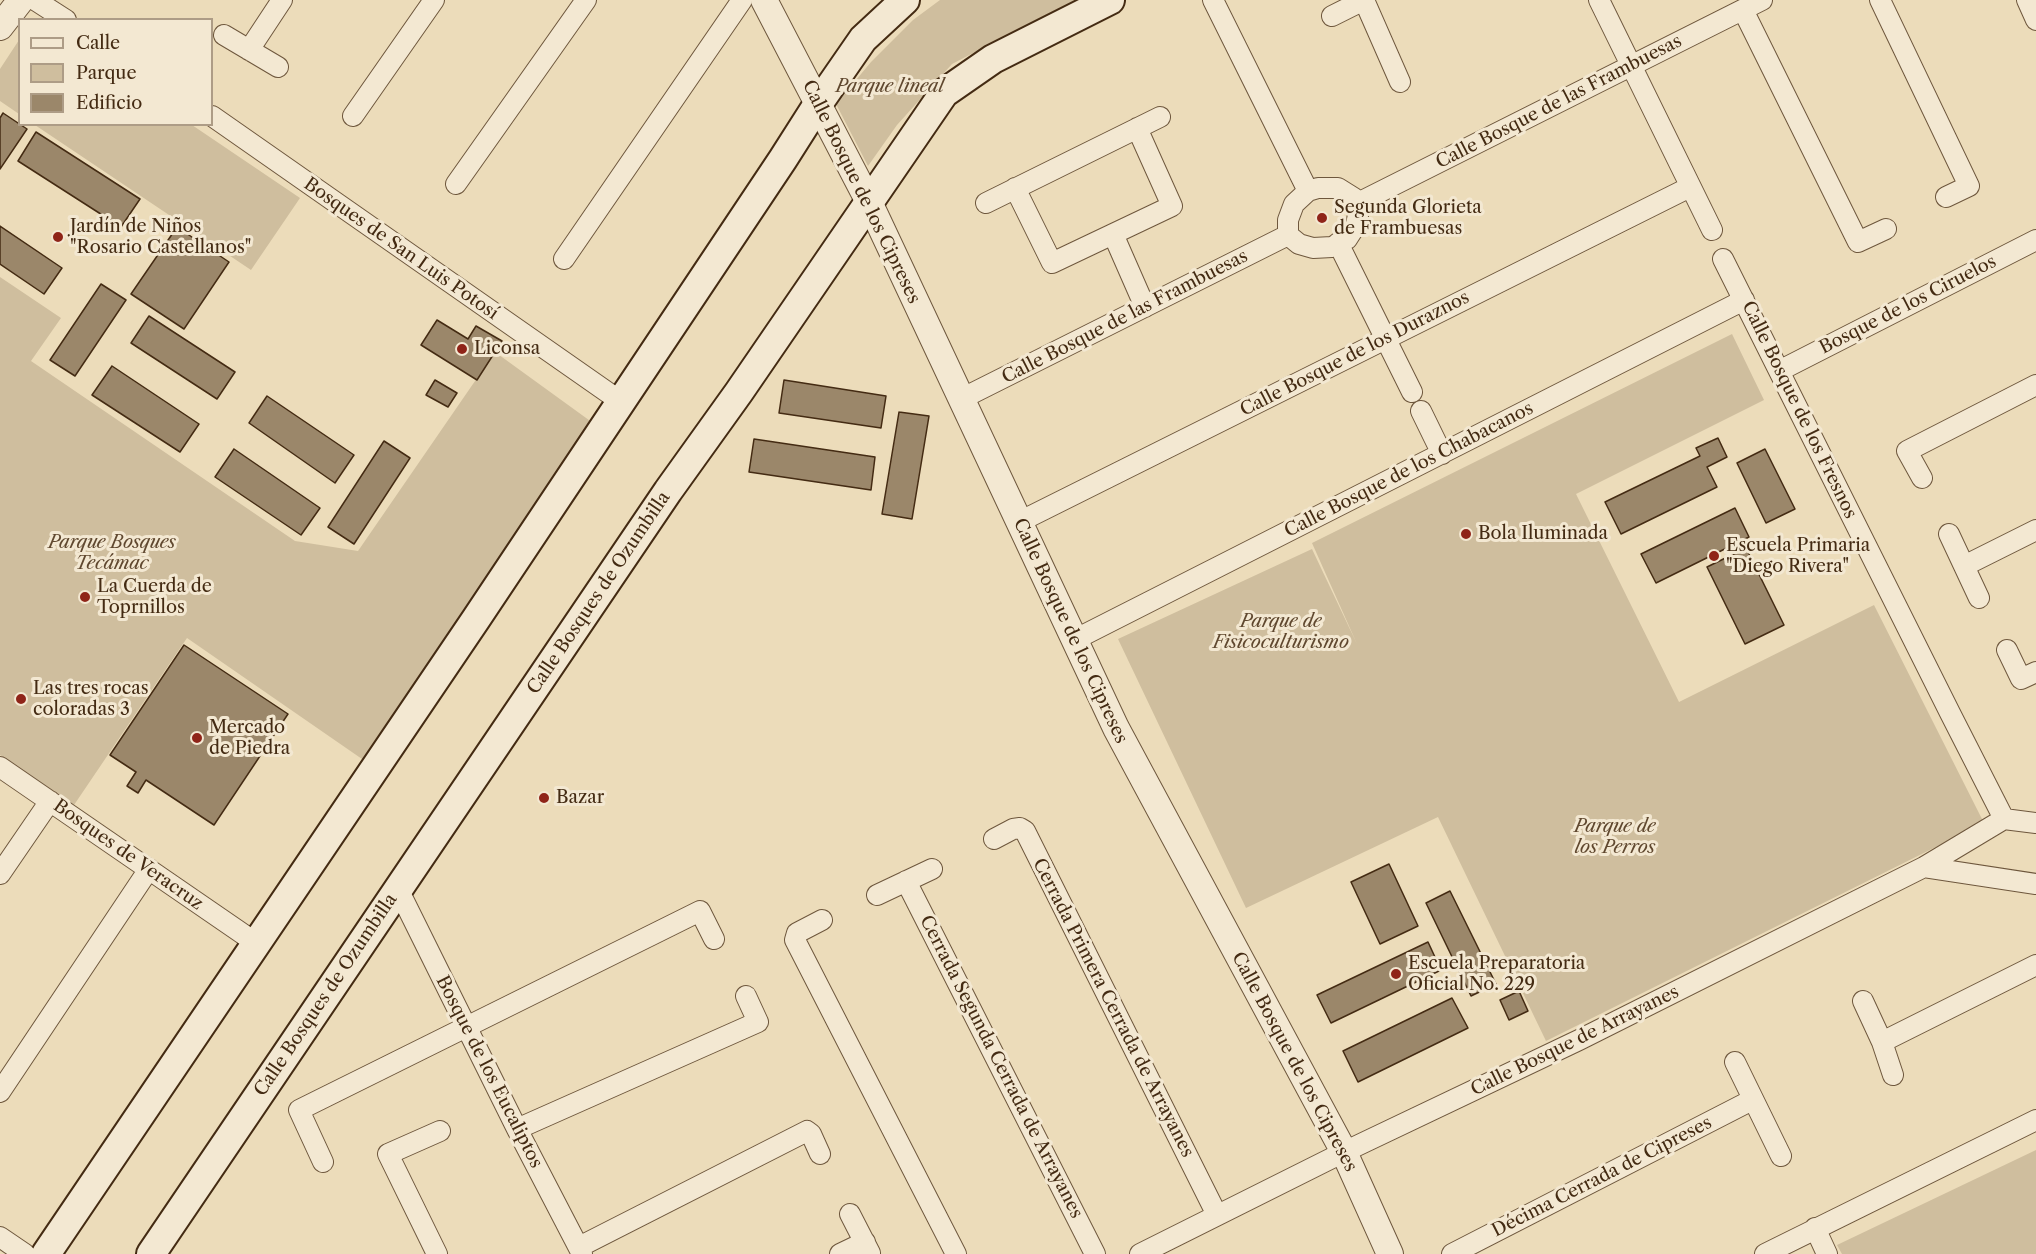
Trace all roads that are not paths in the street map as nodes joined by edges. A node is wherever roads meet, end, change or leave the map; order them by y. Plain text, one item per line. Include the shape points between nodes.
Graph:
1 (21, 0) edge
2 (35, 0) edge
3 (282, 0) edge
4 (434, 0) edge
5 (586, 0) edge
6 (742, 0) edge
7 (764, 0) edge
8 (905, 0) edge
9 (1110, 0) edge
10 (1213, 0) edge
11 (1364, 0) edge
12 (1599, 0) edge
13 (1762, 0) edge
14 (1880, 0) edge
15 (2026, 0) edge
16 (1743, 10) junction
17 (1332, 16) dead end
18 (63, 18) edge
19 (2036, 20) edge
20 (0, 27) edge
21 (224, 35) dead end
22 (249, 50) junction
23 (1631, 66) junction
24 (278, 67) dead end
25 (1400, 82) dead end
26 (818, 104) junction
27 (352, 116) dead end
28 (213, 117) edge
29 (1160, 117) dead end
30 (1137, 128) junction
31 (456, 184) dead end
32 (1690, 187) junction
33 (1015, 188) junction
34 (1308, 191) junction
35 (1946, 197) dead end
36 (869, 202) junction
37 (986, 203) dead end
38 (1356, 204) junction
39 (1886, 229) dead end
40 (1712, 231) dead end
41 (1113, 234) junction
42 (1288, 235) junction
43 (2036, 240) edge
44 (1338, 243) junction
45 (564, 259) dead end
46 (1724, 259) dead end
47 (1744, 300) junction
48 (1145, 307) junction
49 (1385, 339) junction
50 (1779, 371) junction
51 (2036, 385) edge
52 (1412, 392) dead end
53 (962, 399) junction
54 (620, 401) junction
55 (1421, 411) dead end
56 (1442, 454) junction
57 (1922, 478) dead end
58 (1019, 522) junction
59 (2036, 530) edge
60 (1949, 534) dead end
61 (1964, 566) junction
62 (1979, 598) dead end
63 (1074, 640) junction
64 (2007, 650) dead end
65 (2036, 672) edge
66 (0, 767) edge
67 (50, 801) junction
68 (2004, 819) junction
69 (2036, 823) edge
70 (994, 839) dead end
71 (1924, 867) junction
72 (149, 869) junction
73 (932, 869) dead end
74 (0, 874) edge
75 (906, 881) junction
76 (2036, 884) edge
77 (398, 889) junction
78 (877, 895) dead end
79 (822, 920) dead end
80 (714, 939) dead end
81 (256, 943) junction
82 (2036, 965) edge
83 (746, 996) dead end
84 (1863, 1001) dead end
85 (467, 1028) junction
86 (1882, 1042) junction
87 (1735, 1062) dead end
88 (1893, 1075) dead end
89 (0, 1092) edge
90 (1752, 1100) junction
91 (2036, 1120) edge
92 (517, 1129) junction
93 (440, 1131) dead end
94 (1344, 1152) junction
95 (820, 1154) dead end
96 (1781, 1156) dead end
97 (323, 1162) dead end
98 (850, 1214) dead end
99 (1217, 1215) junction
100 (1815, 1228) junction
101 (0, 1237) edge
102 (868, 1248) edge
103 (580, 1250) edge
104 (25, 1254) edge
105 (46, 1254) edge
106 (151, 1254) edge
107 (437, 1254) edge
108 (840, 1254) edge
109 (956, 1254) edge
110 (1095, 1254) edge
111 (1140, 1254) edge
112 (1390, 1254) edge
113 (1452, 1254) edge
114 (1765, 1254) edge
115 (1827, 1254) edge

1 - 20 street
2 - 18 street
3 - 22 street
4 - 27 street
5 - 31 street
6 - 45 street
7 - 26 street, Calle Bosque de los Cipreses
8 - 26 main road via 863,39
9 - 36 main road, Calle Bosques de Ozumbilla via 993,59 944,93
10 - 34 street
11 - 17 street
11 - 25 street
12 - 23 street
13 - 16 street, Calle Bosque de las Frambuesas
14 - 35 street via 1969,186
15 - 19 street
16 - 23 street, Calle Bosque de las Frambuesas
16 - 39 street via 1858,242
21 - 22 street
22 - 24 street
23 - 32 street
23 - 38 street, Calle Bosque de las Frambuesas
26 - 36 street, Calle Bosque de los Cipreses
26 - 54 main road
28 - 54 street, Bosques de San Luis Potosí
29 - 30 street
30 - 33 street
30 - 41 street via 1172,206
32 - 40 street
32 - 49 street, Calle Bosque de los Duraznos
33 - 37 street
33 - 41 street via 1052,263
34 - 38 street via 1338,188 1354,198
34 - 42 street via 1294,204
36 - 53 street, Calle Bosque de los Cipreses
36 - 77 main road, Calle Bosques de Ozumbilla
38 - 44 street via 1356,225 1347,239
41 - 48 street
42 - 44 street via 1313,248
42 - 48 street, Calle Bosque de las Frambuesas
43 - 50 street, Bosque de los Ciruelos
44 - 49 street
46 - 47 street, Calle Bosque de los Fresnos
47 - 50 street, Calle Bosque de los Fresnos
47 - 56 street, Calle Bosque de los Chabacanos
48 - 53 street, Calle Bosque de las Frambuesas
49 - 52 street
49 - 58 street, Calle Bosque de los Duraznos
50 - 68 street, Calle Bosque de los Fresnos
51 - 57 street via 1907,451
53 - 58 street, Calle Bosque de los Cipreses
54 - 81 main road
55 - 56 street
56 - 63 street, Calle Bosque de los Chabacanos
58 - 63 street, Calle Bosque de los Cipreses
59 - 61 street
60 - 61 street
61 - 62 street
63 - 94 street, Calle Bosque de los Cipreses via 1116,728
64 - 65 street via 2021,679
66 - 67 street, Bosques de Veracruz
67 - 72 street, Bosques de Veracruz
67 - 74 street
68 - 69 street
68 - 71 street, Calle Bosque de Arrayanes
70 - 99 street, Cerrada Primera Cerrada de Arrayanes via 1013,829 1025,831
71 - 76 street
71 - 94 street, Calle Bosque de Arrayanes via 1579,1040
72 - 81 street, Bosques de Veracruz
72 - 89 street
73 - 75 street
75 - 78 street
75 - 110 street, Cerrada Segunda Cerrada de Arrayanes
77 - 85 street, Bosque de los Eucaliptos
77 - 106 main road, Calle Bosques de Ozumbilla
79 - 109 street via 797,933 795,940
80 - 85 street via 700,911
81 - 105 main road
82 - 86 street
83 - 92 street via 758,1022
84 - 86 street
85 - 92 street, Bosque de los Eucaliptos
85 - 97 street via 299,1110
86 - 88 street
87 - 90 street
90 - 96 street
90 - 113 street, Décima Cerrada de Cipreses
91 - 100 street
92 - 103 street, Bosque de los Eucaliptos
93 - 107 street via 388,1154
94 - 99 street, Calle Bosque de Arrayanes
94 - 112 street, Calle Bosque de los Cipreses
95 - 103 street via 807,1131
98 - 102 street
99 - 111 street, Calle Bosque de Arrayanes
100 - 114 street
100 - 115 street
101 - 104 street
102 - 108 street

